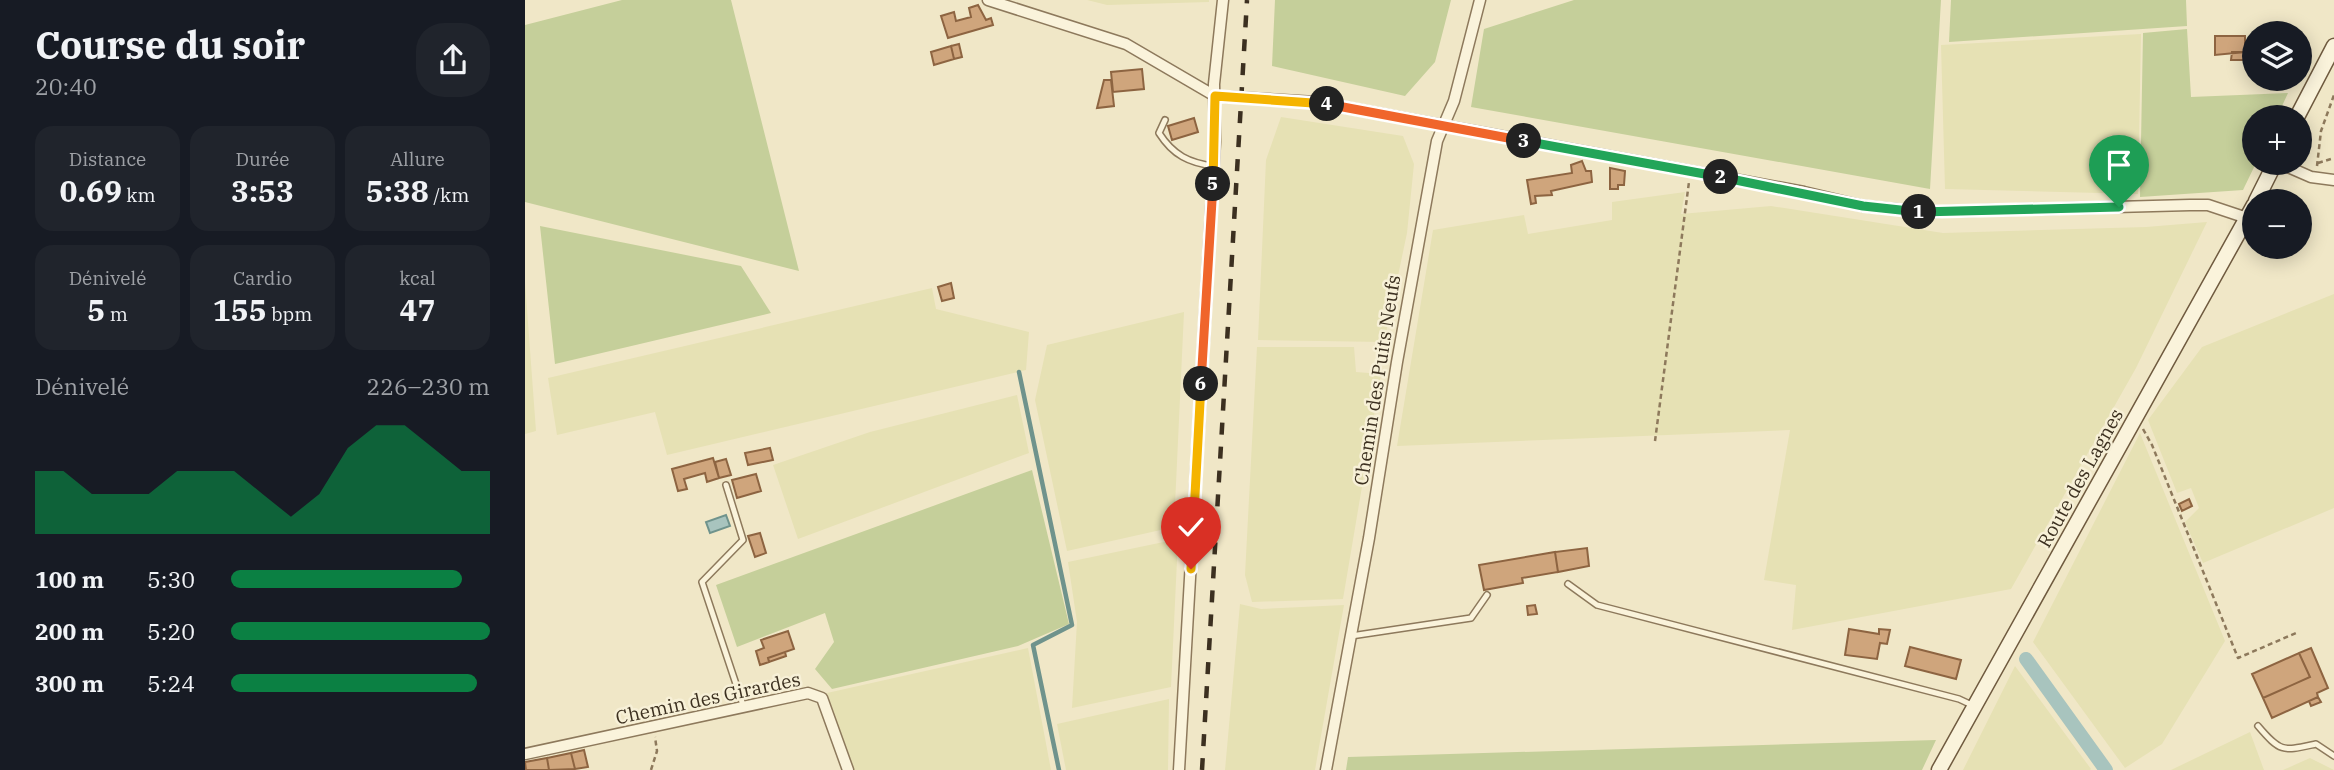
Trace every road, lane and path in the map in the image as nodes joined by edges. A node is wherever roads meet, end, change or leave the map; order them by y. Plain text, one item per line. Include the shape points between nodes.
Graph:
1 (988, 0) edge
2 (1223, 0) edge
3 (1480, 0) edge
4 (2334, 46) edge
5 (2334, 95) edge
6 (1215, 96) junction
7 (2303, 105) edge
8 (1165, 120) dead end
9 (1443, 125) junction
10 (2334, 158) edge
11 (2318, 163) junction
12 (1214, 166) junction
13 (1691, 172) junction
14 (2306, 175) edge
15 (2311, 177) junction
16 (2334, 180) edge
17 (2242, 207) edge
18 (2242, 226) edge
19 (2136, 418) junction
20 (1655, 441) dead end
21 (726, 485) dead end
22 (1568, 584) dead end
23 (1487, 595) dead end
24 (2295, 633) dead end
25 (1351, 636) junction
26 (1975, 706) junction
27 (744, 708) junction
28 (2258, 726) dead end
29 (653, 727) junction
30 (525, 754) edge
31 (2334, 755) edge
32 (650, 770) edge
33 (848, 770) edge
34 (1179, 770) edge
35 (1326, 770) edge
36 (1939, 770) edge

1 - 6 street via 1126,44
2 - 6 street
3 - 9 street, Chemin des Puits Neufs via 1454,101
4 - 7 street
5 - 11 path via 2321,131
6 - 9 street via 1316,102
6 - 12 street
8 - 12 lane via 1159,133 1169,149 1193,164
9 - 13 street
9 - 25 street, Chemin des Puits Neufs via 1422,220
10 - 11 path
11 - 15 path
12 - 34 street
13 - 17 street via 1863,206 1924,212
13 - 20 path
14 - 15 street
15 - 16 street
18 - 19 street, Route des Lagnes
19 - 24 path via 2153,445 2238,658
19 - 26 street, Route des Lagnes
21 - 27 lane via 743,540 702,582
22 - 26 lane via 1597,605
23 - 25 lane via 1471,618
25 - 35 street, Chemin des Puits Neufs
26 - 36 street, Route des Lagnes
27 - 29 street, Chemin des Girardes
27 - 33 street, Chemin des Girardes via 808,692 822,698
28 - 31 lane via 2275,746 2286,751 2316,744
29 - 30 street, Chemin des Girardes
29 - 32 path via 657,751

